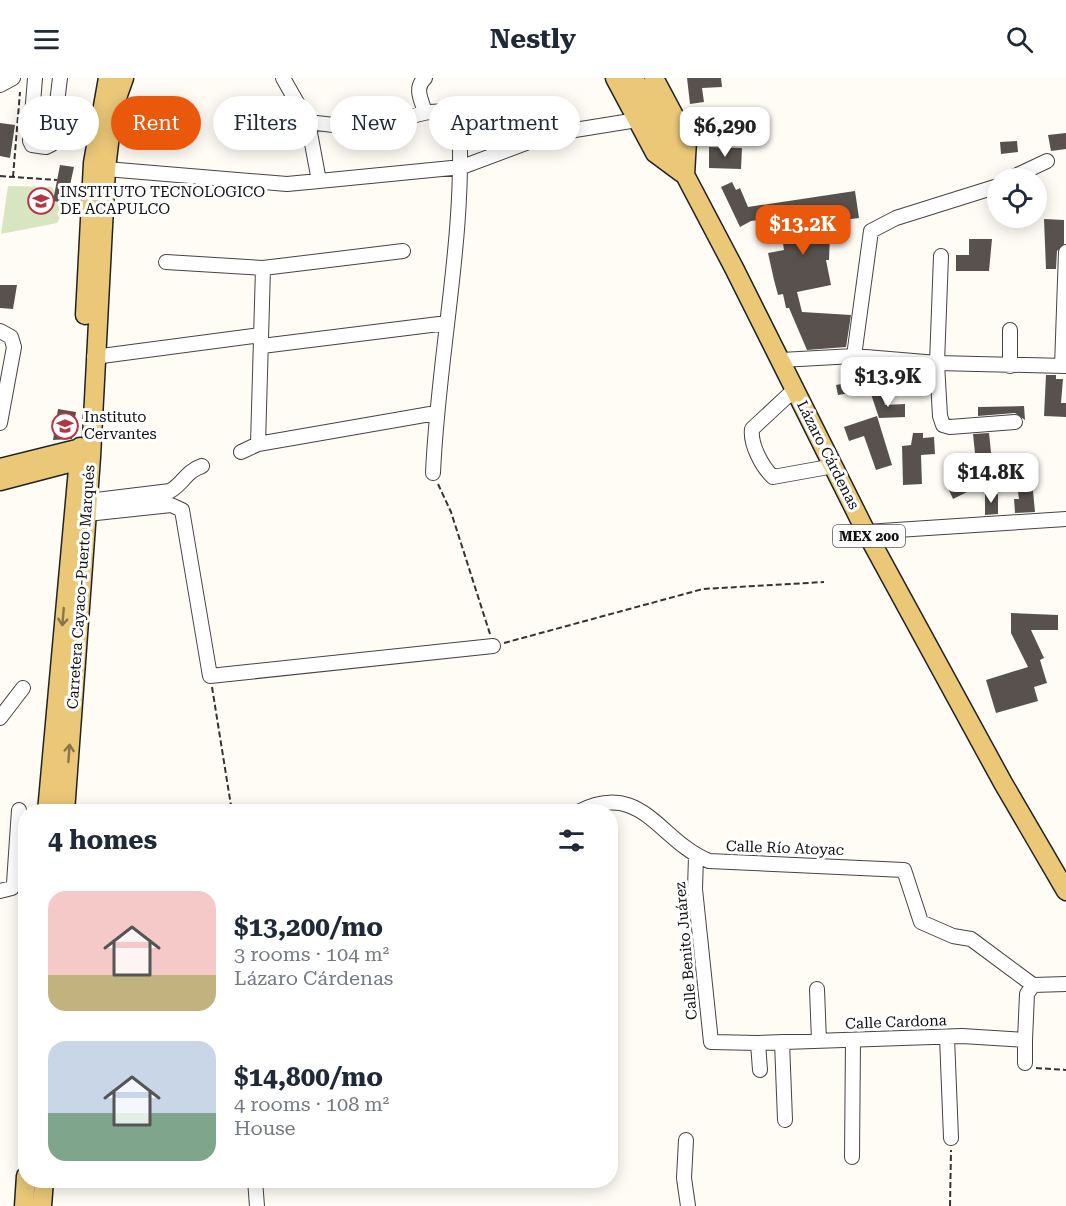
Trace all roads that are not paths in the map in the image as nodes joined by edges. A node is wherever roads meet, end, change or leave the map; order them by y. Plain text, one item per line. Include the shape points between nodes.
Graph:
1 (13, 78) edge
2 (34, 78) edge
3 (60, 78) edge
4 (108, 78) edge
5 (124, 78) edge
6 (137, 78) edge
7 (283, 78) edge
8 (425, 78) edge
9 (615, 78) edge
10 (634, 78) edge
11 (654, 78) edge
12 (0, 85) edge
13 (293, 96) edge
14 (424, 112) junction
15 (637, 120) junction
16 (318, 123) edge
17 (108, 149) junction
18 (313, 150) edge
19 (1047, 161) dead end
20 (462, 166) junction
21 (1032, 168) edge
22 (106, 169) junction
23 (685, 175) junction
24 (319, 181) junction
25 (987, 189) edge
26 (404, 251) dead end
27 (1066, 252) edge
28 (940, 256) dead end
29 (165, 261) dead end
30 (263, 268) junction
31 (447, 323) junction
32 (1010, 330) dead end
33 (0, 331) edge
34 (262, 340) junction
35 (854, 356) junction
36 (94, 357) junction
37 (781, 360) junction
38 (937, 363) junction
39 (1010, 366) junction
40 (1064, 366) edge
41 (795, 389) junction
42 (436, 413) junction
43 (1015, 422) dead end
44 (0, 423) edge
45 (258, 444) junction
46 (241, 452) dead end
47 (85, 453) junction
48 (202, 466) dead end
49 (834, 466) junction
50 (0, 468) edge
51 (433, 473) road end
52 (0, 482) edge
53 (87, 507) junction
54 (1066, 519) edge
55 (866, 532) junction
56 (493, 646) road end
57 (23, 688) dead end
58 (0, 718) edge
59 (48, 804) edge
60 (66, 804) edge
61 (602, 804) edge
62 (18, 816) edge
63 (696, 856) junction
64 (6, 890) edge
65 (1066, 891) edge
66 (1066, 984) edge
67 (1033, 985) junction
68 (817, 989) dead end
69 (947, 1037) junction
70 (853, 1040) junction
71 (1025, 1040) junction
72 (819, 1041) junction
73 (711, 1042) joint
74 (782, 1042) junction
75 (758, 1043) junction
76 (1025, 1063) road end
77 (760, 1070) dead end
78 (785, 1120) dead end
79 (951, 1138) road end
80 (686, 1140) dead end
81 (852, 1157) dead end
82 (25, 1188) edge
83 (43, 1188) edge
84 (256, 1188) edge
85 (257, 1204) edge
86 (24, 1206) edge
87 (42, 1206) edge
88 (688, 1206) edge

1 - 12 street
2 - 3 street via 30,141 32,145 46,147 52,144
4 - 47 main road, Carretera Cayaco-Puerto Marqués via 93,173
5 - 17 main road, Carretera Cayaco-Puerto Marqués via 113,109
6 - 17 main road
7 - 13 street
8 - 14 street via 418,91
9 - 15 main road, MEX 200
10 - 23 main road, Lázaro Cárdenas / MEX 200
11 - 23 main road via 687,140
14 - 16 street via 368,127
14 - 20 street via 447,110 459,117
15 - 20 street via 550,134
15 - 23 main road, MEX 200 via 655,153
17 - 22 main road, Carretera Cayaco-Puerto Marqués
18 - 24 street
19 - 21 street
20 - 24 street
20 - 31 street
22 - 24 street via 287,184
22 - 36 main road, Carretera Cayaco-Puerto Marqués
23 - 37 main road, Lázaro Cárdenas / MEX 200
25 - 35 street via 896,218 871,231
26 - 30 street
27 - 40 street
28 - 38 street
29 - 30 street
30 - 34 street
31 - 34 street
31 - 42 street
32 - 39 street
33 - 44 street via 10,337 14,347
34 - 36 street
34 - 45 street
35 - 37 street
35 - 38 street
36 - 47 main road, Carretera Cayaco-Puerto Marqués
37 - 41 main road, Lázaro Cárdenas / MEX 200
38 - 39 street
38 - 43 street via 943,425 950,428
39 - 40 street
41 - 49 main road, Lázaro Cárdenas / MEX 200
41 - 49 street via 752,429 751,438 767,472 773,477
42 - 45 street
42 - 51 street
45 - 46 street
47 - 50 main road
47 - 52 main road
47 - 53 main road, Carretera Cayaco-Puerto Marqués
47 -> 59 main road, Carretera Cayaco-Puerto Marqués
48 - 53 street via 186,474 178,487 170,491
49 - 55 main road, Lázaro Cárdenas / MEX 200
53 - 56 street via 171,505 182,510 210,676
60 -> 53 main road, Carretera Cayaco-Puerto Marqués
54 - 55 street
55 - 65 main road, Lázaro Cárdenas / MEX 200
57 - 58 street
61 - 63 street, Calle Río Atoyac via 614,800 639,807
62 - 64 street
63 - 67 street, Calle Río Atoyac via 733,863 904,870 921,922 971,939
63 - 73 street, Calle Benito Juárez via 695,889
66 - 67 street
67 - 71 street via 1027,994
68 - 72 street
69 - 70 street, Calle Cardona
69 - 71 street, Calle Cardona
69 - 79 street
70 - 72 street, Calle Cardona
70 - 81 street
71 - 76 street
72 - 74 street, Calle Cardona
73 - 75 street, Calle Cardona
74 - 75 street, Calle Cardona
74 - 78 street
75 - 77 street
80 - 88 street
82 - 86 main road
83 - 87 main road
84 - 85 street

